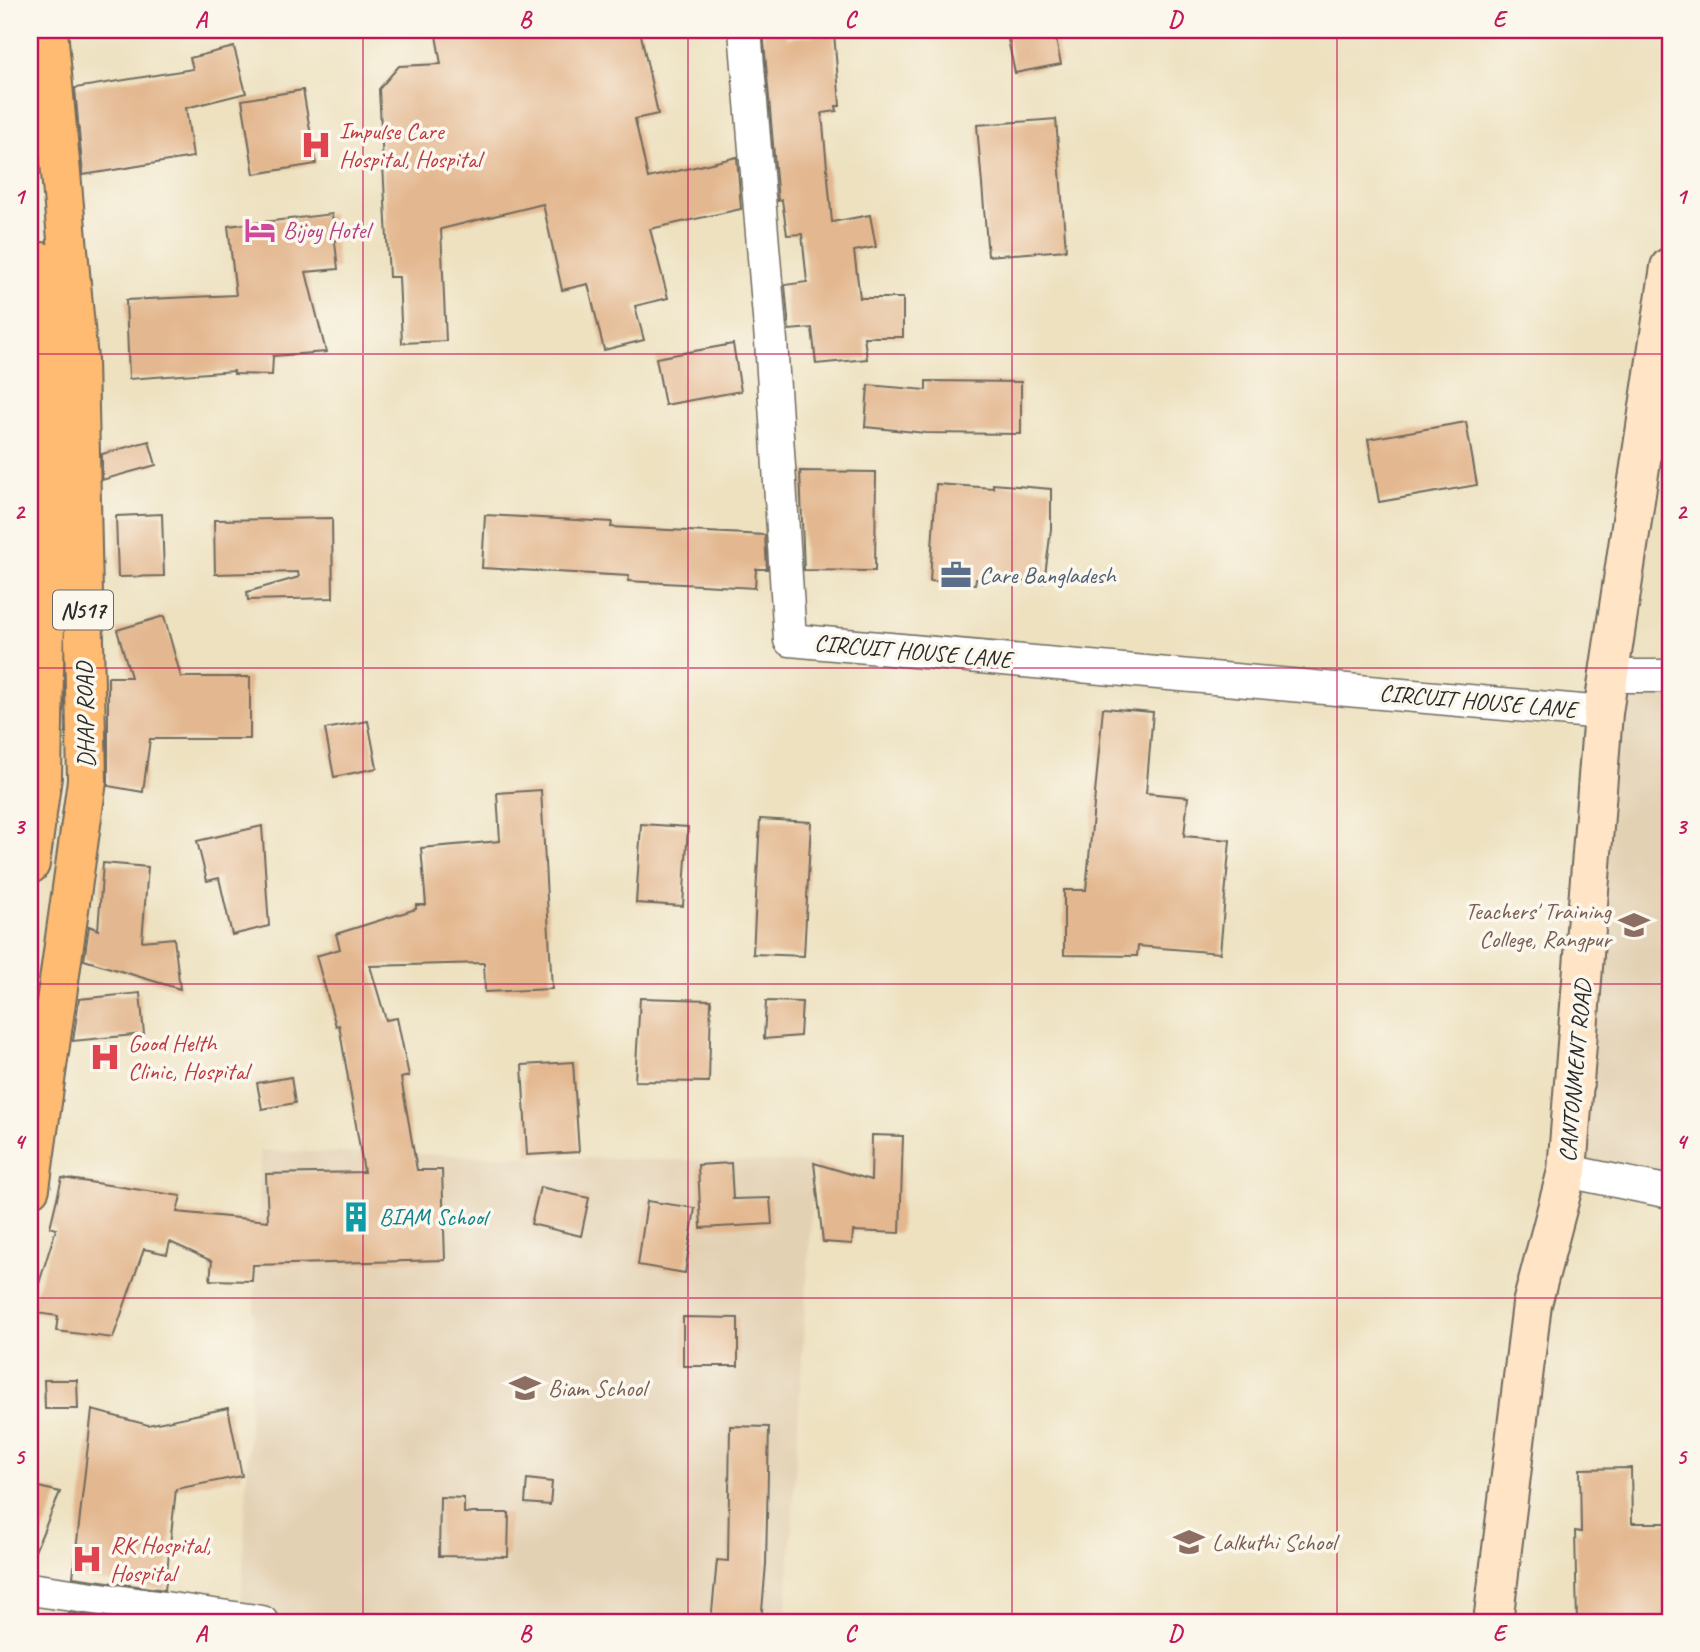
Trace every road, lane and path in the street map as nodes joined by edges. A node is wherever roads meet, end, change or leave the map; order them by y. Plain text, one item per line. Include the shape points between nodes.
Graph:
1 (48, 30) edge
2 (745, 30) edge
3 (30, 106) edge
4 (1670, 267) edge
5 (1670, 676) edge
6 (1605, 694) junction
7 (30, 864) edge
8 (1567, 1171) junction
9 (30, 1188) edge
10 (1670, 1192) edge
11 (30, 1589) edge
12 (262, 1622) edge
13 (1493, 1622) edge

1 - 9 highway, DHAP ROAD / N517 via 78,360 87,781
2 - 6 street, CIRCUIT HOUSE LANE via 772,341 790,640
3 - 7 highway, DHAP ROAD / N517 via 50,354 42,777
4 - 6 main road, CANTONMENT ROAD
5 - 6 street
6 - 8 main road, CANTONMENT ROAD
8 - 10 street
8 - 13 main road, CANTONMENT ROAD via 1532,1304
11 - 12 street

